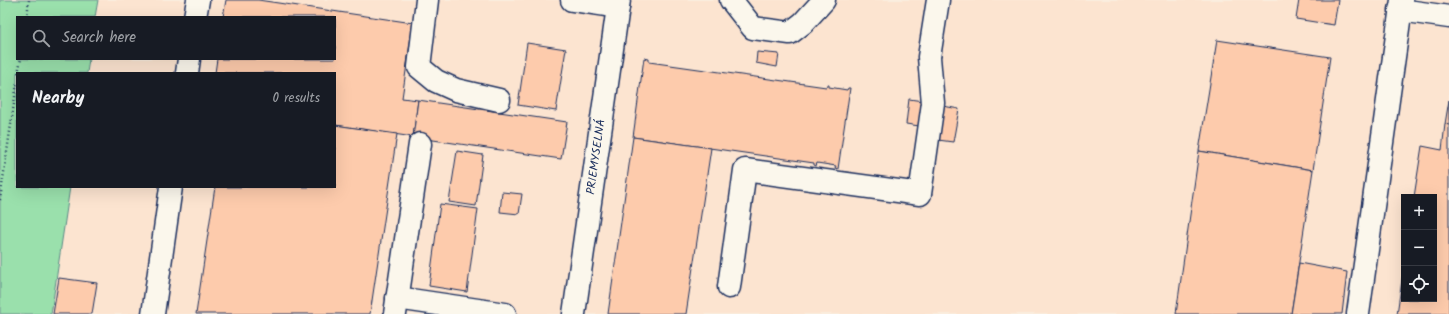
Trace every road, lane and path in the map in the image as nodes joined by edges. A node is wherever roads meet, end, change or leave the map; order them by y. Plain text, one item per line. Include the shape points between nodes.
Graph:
1 (29, 0) edge
2 (198, 0) edge
3 (427, 0) edge
4 (572, 0) edge
5 (731, 0) edge
6 (824, 0) edge
7 (938, 0) edge
8 (619, 3) edge
9 (1401, 5) edge
10 (27, 16) edge
11 (195, 16) edge
12 (1449, 17) edge
13 (20, 60) edge
14 (189, 60) edge
15 (18, 72) edge
16 (187, 72) edge
17 (16, 90) edge
18 (499, 100) dead end
19 (420, 144) dead end
20 (171, 188) edge
21 (0, 200) edge
22 (729, 287) dead end
23 (396, 306) edge
24 (153, 314) edge
25 (505, 314) edge
26 (574, 314) edge
27 (1358, 314) edge

1 - 10 path
2 - 11 lane
3 - 18 lane via 419,67 436,81 456,90
4 - 8 lane
5 - 6 lane via 753,28 790,33
7 - 22 lane via 929,57 933,103 920,194 746,170
8 - 26 lane, PRIEMYSELNÁ
9 - 12 lane
9 - 27 lane
13 - 15 path
14 - 16 lane
17 - 21 path
19 - 23 lane
20 - 24 lane
23 - 25 lane

